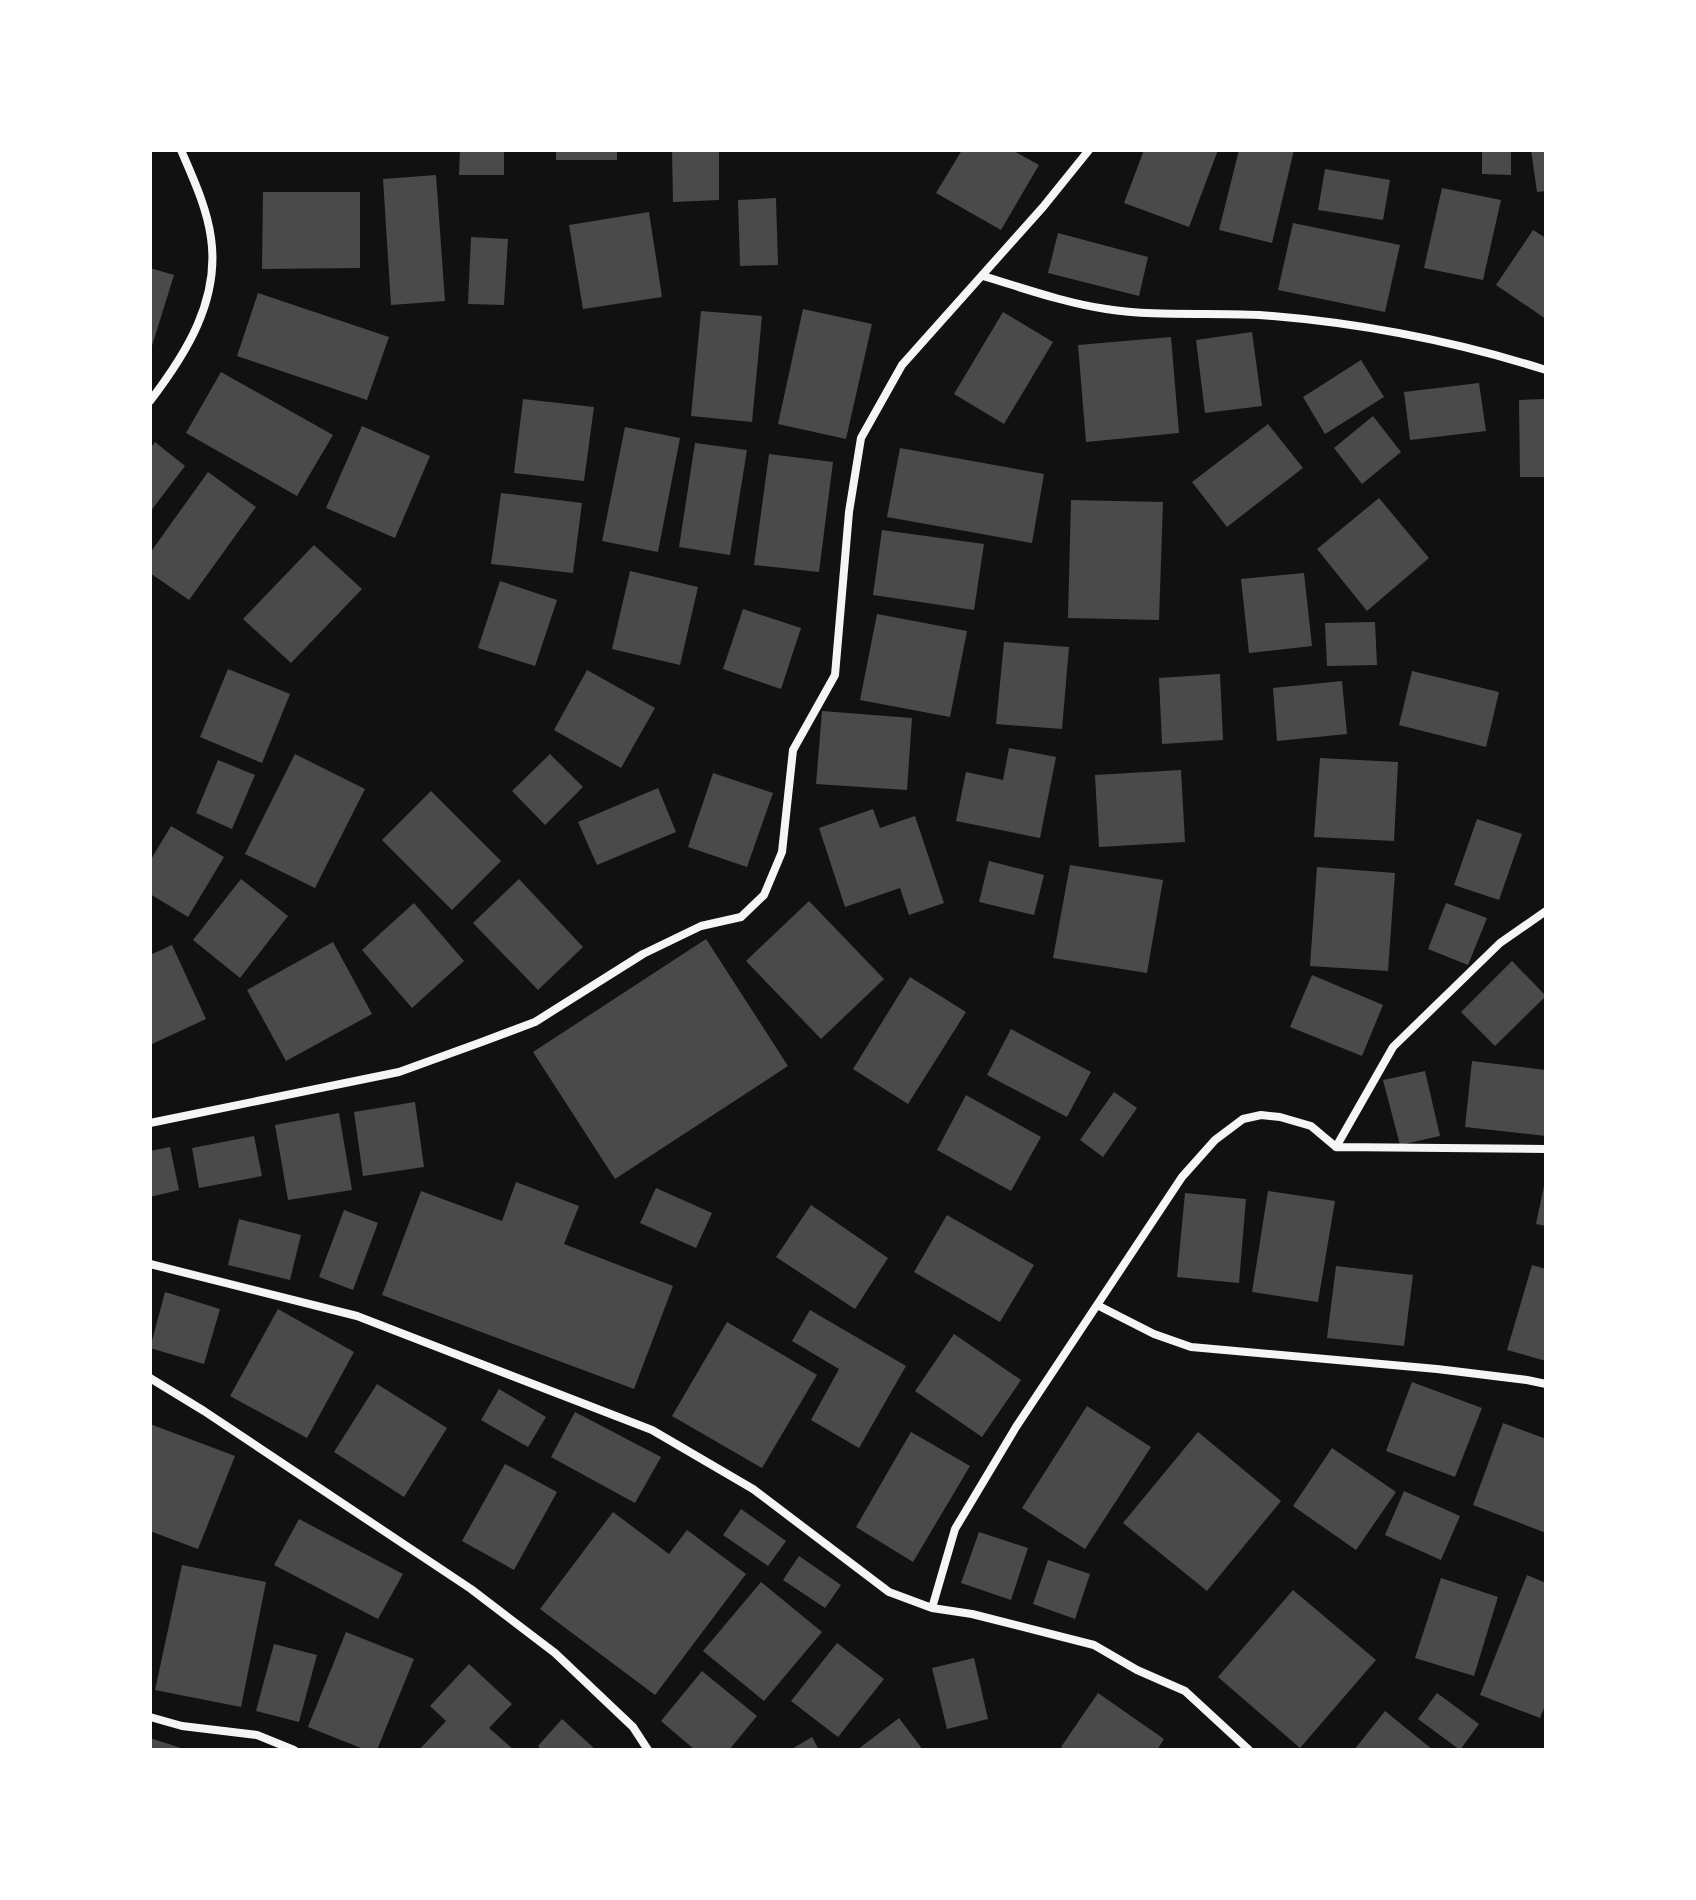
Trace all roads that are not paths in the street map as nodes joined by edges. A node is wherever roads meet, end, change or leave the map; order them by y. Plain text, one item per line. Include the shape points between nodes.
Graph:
1 (181, 150) edge
2 (1089, 150) edge
3 (983, 276) junction
4 (1546, 370) edge
5 (150, 401) edge
6 (1546, 911) edge
7 (150, 1123) edge
8 (1336, 1147) junction
9 (1546, 1149) edge
10 (150, 1264) edge
11 (1097, 1305) junction
12 (150, 1378) edge
13 (1546, 1384) edge
14 (932, 1608) junction
15 (150, 1717) edge
16 (294, 1750) edge
17 (648, 1750) edge
18 (1249, 1750) edge

1 - 5 street via 211,238 211,289 191,341
2 - 3 street
3 - 4 street via 1106,309 1339,323
3 - 7 street via 902,365 861,438 835,675 793,750 782,852 764,895 741,917 701,926 643,954 535,1022 479,1043 399,1072
6 - 8 street via 1500,943 1393,1047
8 - 9 street
8 - 11 street via 1311,1126 1261,1115 1243,1119 1215,1140 1182,1177
10 - 14 street via 357,1316 652,1430 753,1489 889,1592
11 - 13 street via 1191,1347
11 - 14 street via 955,1529
12 - 17 street via 471,1589 555,1653 633,1727
14 - 18 street via 1094,1645 1185,1691
15 - 16 street via 257,1735

